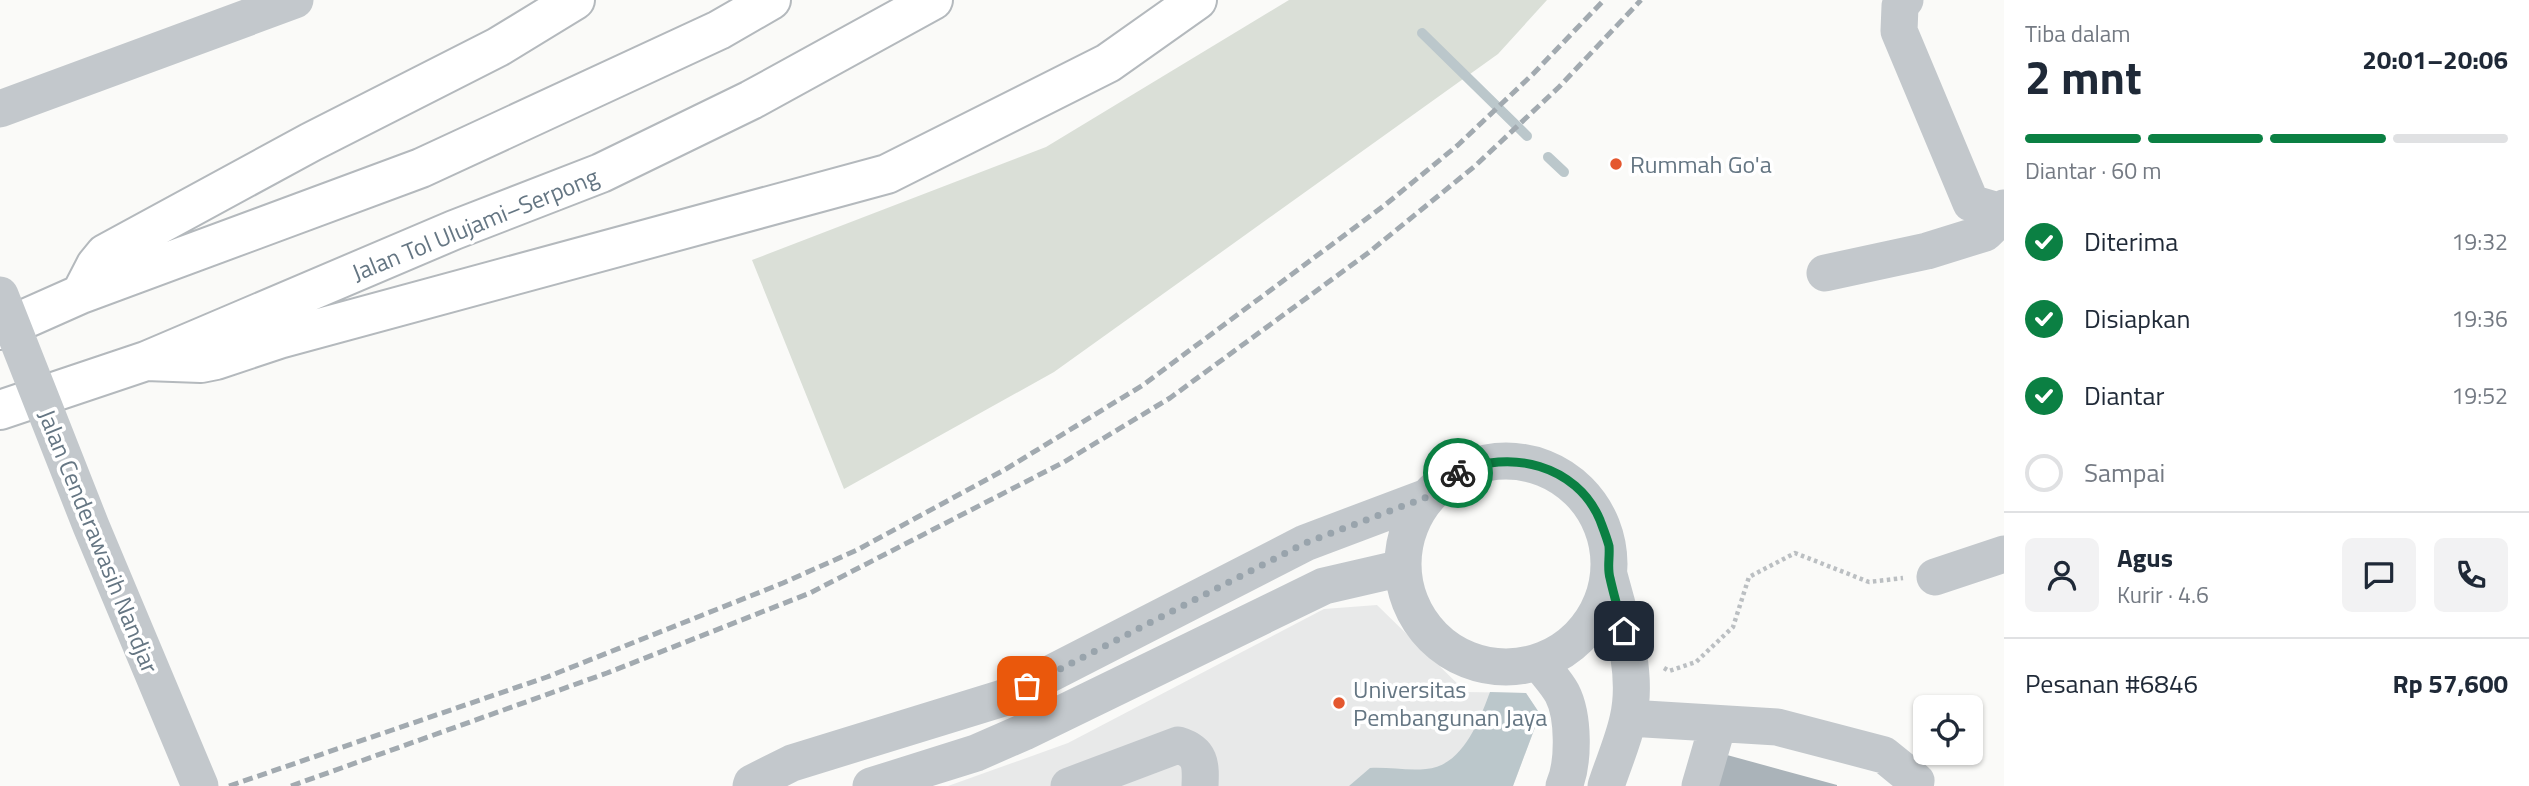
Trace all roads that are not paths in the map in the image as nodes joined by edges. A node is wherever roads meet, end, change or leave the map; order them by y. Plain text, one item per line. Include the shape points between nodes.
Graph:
1 (295, 0) edge
2 (575, 0) edge
3 (771, 0) edge
4 (933, 0) edge
5 (1197, 0) edge
6 (1905, 0) edge
7 (0, 109) edge
8 (2001, 209) edge
9 (1825, 273) dead end
10 (81, 294) junction
11 (0, 295) edge
12 (0, 330) edge
13 (146, 361) junction
14 (0, 410) edge
15 (1427, 497) junction
16 (2004, 554) edge
17 (1402, 568) junction
18 (1609, 575) junction
19 (1935, 577) road end
20 (1539, 662) junction
21 (1629, 718) junction
22 (1718, 724) junction
23 (1151, 770) edge
24 (748, 785) edge
25 (200, 786) edge
26 (871, 786) edge
27 (1069, 786) edge
28 (1200, 786) edge
29 (1564, 786) edge
30 (1606, 786) edge
31 (1700, 786) edge
32 (1915, 786) edge

1 - 7 street
2 - 10 highway via 498,47 106,254
3 - 10 highway via 719,30 421,168
4 - 13 highway, Jalan Tol Ulujami–Serpong via 751,100 601,173
5 - 13 highway via 1108,63 887,174 216,360
6 - 8 street via 1900,6 1899,31 1971,203
8 - 9 street via 1985,233
10 - 12 highway
11 - 25 street, Jalan Cenderawasih Nandjar, bridge
13 - 14 highway, Jalan Tol Ulujami–Serpong
15 - 17 street via 1411,522
15 - 18 street via 1448,478 1475,465 1504,460 1534,464 1560,475 1583,494 1599,518 1609,546
15 - 24 street via 1305,543 1003,698 792,764
16 - 19 street
17 - 20 street via 1413,610 1439,643 1466,659 1497,667
17 - 26 street via 1324,586 1024,732
18 - 20 street via 1602,603 1586,628 1565,649
18 - 21 street via 1632,684
20 - 29 street via 1563,694 1571,731 1570,772
21 - 22 street
21 - 30 street
22 - 31 street
22 - 32 street via 1777,727 1884,755 1916,781
23 - 27 street
23 - 28 street via 1178,745 1190,749 1202,764

